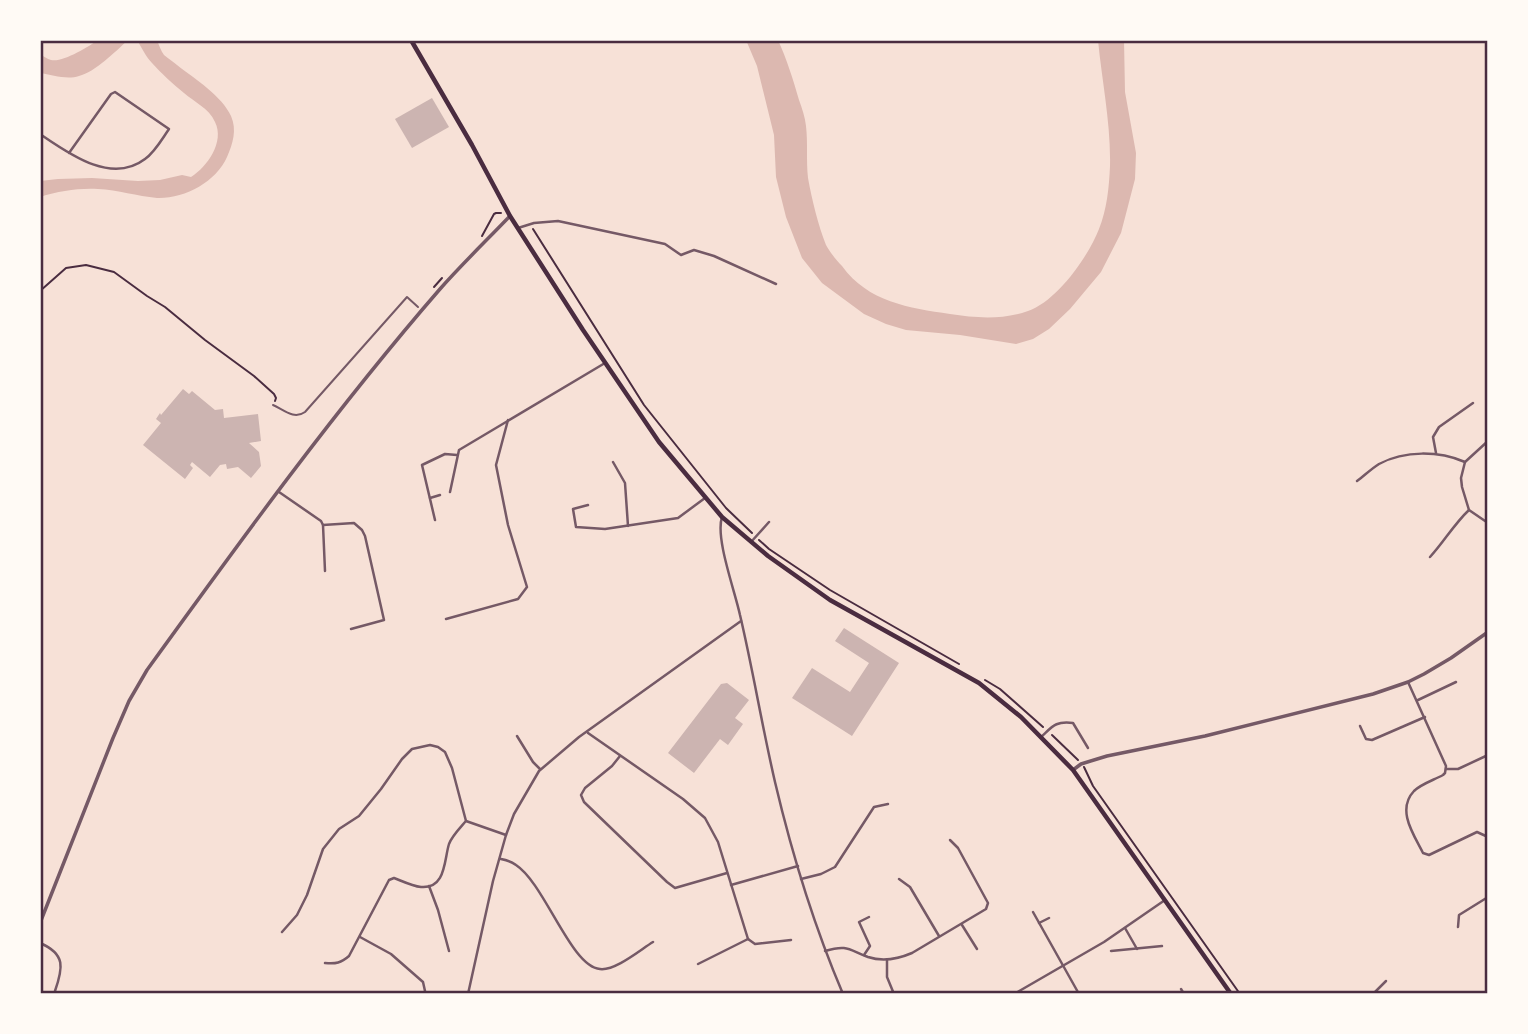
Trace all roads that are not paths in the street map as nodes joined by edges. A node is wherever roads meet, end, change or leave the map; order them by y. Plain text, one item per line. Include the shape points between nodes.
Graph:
1 (411, 40) edge
2 (40, 134) edge
3 (69, 153) junction
4 (510, 216) junction
5 (518, 228) junction
6 (776, 284) dead end
7 (418, 307) dead end
8 (605, 363) junction
9 (1473, 403) dead end
10 (273, 405) road end
11 (508, 420) junction
12 (1488, 441) edge
13 (1436, 453) junction
14 (457, 455) junction
15 (612, 462) dead end
16 (1465, 462) junction
17 (1357, 481) dead end
18 (279, 492) junction
19 (450, 492) dead end
20 (440, 495) dead end
21 (430, 498) junction
22 (705, 498) junction
23 (587, 505) dead end
24 (1469, 510) junction
25 (722, 517) junction
26 (435, 520) dead end
27 (769, 523) dead end
28 (1488, 523) edge
29 (323, 525) junction
30 (628, 526) junction
31 (751, 542) junction
32 (1430, 557) dead end
33 (324, 571) dead end
34 (446, 619) dead end
35 (741, 621) junction
36 (351, 629) dead end
37 (1488, 632) edge
38 (1408, 682) junction
39 (1457, 682) dead end
40 (1417, 700) junction
41 (1425, 716) junction
42 (1360, 726) dead end
43 (587, 733) junction
44 (517, 736) dead end
45 (1041, 737) junction
46 (1088, 748) dead end
47 (1488, 755) edge
48 (620, 756) junction
49 (540, 769) junction
50 (1446, 769) junction
51 (1073, 770) junction
52 (888, 804) dead end
53 (466, 821) junction
54 (506, 835) junction
55 (1488, 837) edge
56 (950, 840) dead end
57 (500, 859) junction
58 (798, 866) junction
59 (727, 873) junction
60 (801, 879) junction
61 (899, 879) dead end
62 (731, 885) junction
63 (429, 886) junction
64 (1488, 897) edge
65 (1165, 900) junction
66 (1033, 912) dead end
67 (869, 917) dead end
68 (1049, 918) dead end
69 (40, 923) edge
70 (1039, 923) junction
71 (961, 924) junction
72 (1458, 927) dead end
73 (1125, 928) junction
74 (282, 932) dead end
75 (360, 937) junction
76 (939, 937) junction
77 (748, 939) junction
78 (790, 940) dead end
79 (653, 942) dead end
80 (40, 943) edge
81 (1162, 946) dead end
82 (977, 949) dead end
83 (1138, 949) junction
84 (825, 950) junction
85 (449, 951) dead end
86 (1111, 951) dead end
87 (864, 955) junction
88 (887, 960) junction
89 (325, 963) dead end
90 (698, 964) dead end
91 (1063, 965) junction
92 (1386, 981) dead end
93 (1181, 989) dead end
94 (55, 991) dead end
95 (424, 994) edge
96 (468, 994) edge
97 (843, 994) edge
98 (894, 994) edge
99 (1014, 994) edge
100 (1078, 994) edge
101 (1184, 994) edge
102 (1231, 994) edge
103 (1373, 994) edge

1 - 4 main road
2 - 3 street
3 - 3 street via 89,164 129,168 145,159 169,129 115,92
4 - 5 main road
4 - 18 street via 441,288
5 - 6 street via 558,221 665,244 681,255 694,250
5 - 8 main road
7 - 10 lane via 407,297 300,416
8 - 11 street
8 - 22 main road via 659,442
9 - 13 street via 1439,427 1433,436
11 - 14 street
11 - 34 street via 496,466 527,587 518,599
12 - 16 street
13 - 16 street
13 - 17 street via 1398,456
14 - 19 street
14 - 21 street via 445,454 422,465
15 - 30 street via 625,483
16 - 24 street via 1461,478
18 - 29 street
18 - 69 street via 129,701
20 - 21 street
21 - 26 street
22 - 25 main road
22 - 30 street via 678,518
23 - 30 street via 573,509 576,527
24 - 28 street
24 - 32 street
25 - 31 main road
25 - 35 street via 722,542
27 - 31 street
29 - 33 street
29 - 36 street via 354,523 365,536 384,620
31 - 45 main road via 830,600 979,683
35 - 43 street
35 - 58 street
37 - 38 street
38 - 40 street
38 - 51 street via 1287,716 1107,756
39 - 40 street
40 - 41 street
41 - 42 street via 1372,740 1366,739
41 - 50 street
43 - 48 street
43 - 49 street
44 - 49 street
45 - 46 street via 1055,724 1073,723
45 - 51 main road
47 - 50 street via 1458,769
48 - 59 street via 705,818
48 - 59 street via 585,788 584,802 675,888
49 - 54 street
50 - 55 street via 1413,792 1407,806 1408,821 1423,853 1429,855 1477,832
51 - 65 main road
52 - 60 street via 874,807 835,867
53 - 54 street
53 - 63 street via 449,844 442,875
53 - 74 street via 445,752 430,745 412,749 359,816 323,849 307,895
54 - 57 street
56 - 71 street via 988,904
57 - 79 street via 516,864 531,880 575,952 588,965 601,970 614,967
57 - 96 street
58 - 60 street
58 - 62 street
59 - 62 street
60 - 84 street
61 - 76 street via 910,887
62 - 77 street
63 - 75 street via 389,880
63 - 85 street
64 - 72 street via 1460,915
65 - 73 street
65 - 102 main road
66 - 70 street
67 - 87 street via 859,922 870,946
68 - 70 street
70 - 91 street
71 - 76 street
71 - 82 street
73 - 83 street
73 - 91 street
75 - 89 street via 343,961
75 - 95 street via 391,954 423,982
76 - 88 street via 912,953
77 - 78 street via 755,944
77 - 90 street
80 - 94 street via 58,955 61,966
81 - 83 street
83 - 86 street
84 - 87 street via 850,948
84 - 97 street
87 - 88 street
88 - 98 street via 887,978
91 - 99 street
91 - 100 street
92 - 103 street
93 - 101 street

